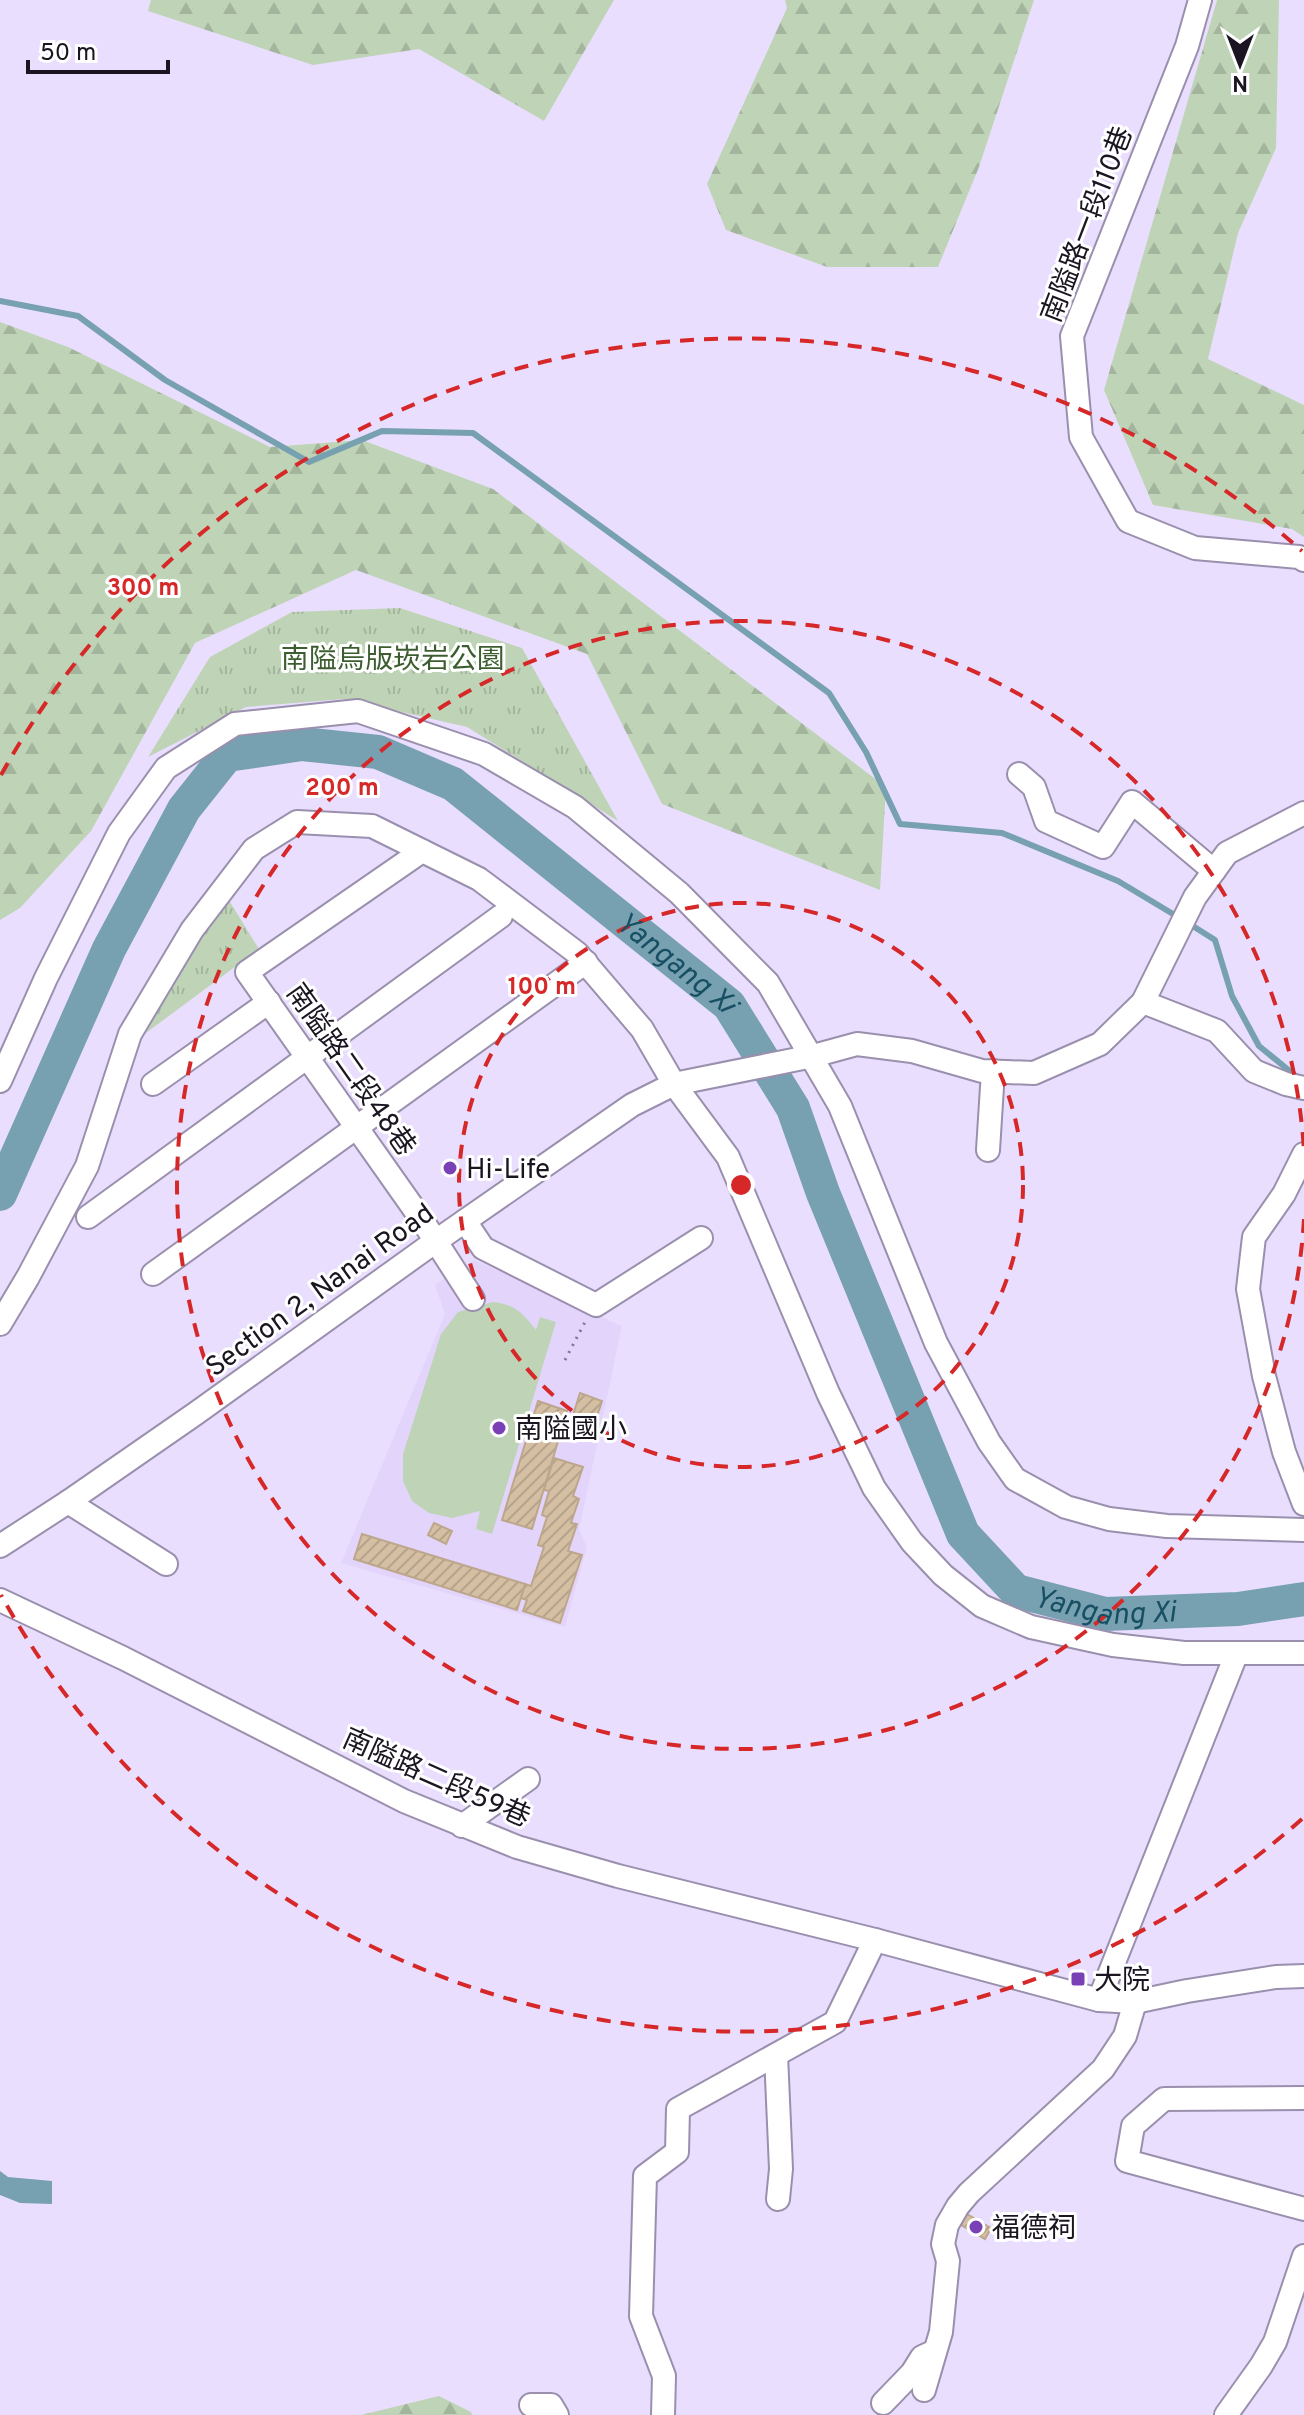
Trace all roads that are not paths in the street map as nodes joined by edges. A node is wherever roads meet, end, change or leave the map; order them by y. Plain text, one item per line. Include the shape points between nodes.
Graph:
1 (1200, 0) edge
2 (1304, 560) edge
3 (1019, 774) dead end
4 (1304, 813) edge
5 (422, 851) junction
6 (1214, 871) junction
7 (501, 916) dead end
8 (586, 962) junction
9 (269, 1002) junction
10 (1143, 1002) junction
11 (813, 1056) junction
12 (309, 1058) junction
13 (993, 1071) junction
14 (0, 1081) edge
15 (153, 1084) dead end
16 (674, 1084) junction
17 (1304, 1088) edge
18 (355, 1128) junction
19 (988, 1150) dead end
20 (1304, 1154) edge
21 (88, 1217) dead end
22 (465, 1221) junction
23 (701, 1238) dead end
24 (436, 1241) junction
25 (153, 1274) dead end
26 (473, 1299) dead end
27 (0, 1324) edge
28 (68, 1502) junction
29 (1304, 1504) edge
30 (1304, 1530) edge
31 (0, 1546) edge
32 (166, 1564) dead end
33 (0, 1600) edge
34 (1304, 1653) edge
35 (1236, 1655) junction
36 (528, 1779) dead end
37 (462, 1826) junction
38 (875, 1940) junction
39 (1304, 1976) edge
40 (1099, 2000) junction
41 (1135, 2002) junction
42 (776, 2055) junction
43 (1304, 2098) edge
44 (778, 2199) dead end
45 (1304, 2209) edge
46 (1304, 2256) edge
47 (936, 2350) junction
48 (924, 2390) dead end
49 (883, 2403) dead end
50 (531, 2405) dead end
51 (557, 2415) edge
52 (663, 2415) edge
53 (1226, 2415) edge

1 - 2 street, 南隘路一段110巷 via 1187,46 1072,336 1081,437 1128,521 1195,548
3 - 6 street via 1034,787 1046,821 1103,847 1132,802
4 - 6 street, Section 2, Nanai Road via 1227,853
5 - 8 street via 479,879
5 - 9 street, 南隘路二段48巷 via 247,972
5 - 27 street via 372,826 297,822 254,849 192,930 130,1034 87,1166
6 - 10 street, Section 2, Nanai Road via 1195,897
7 - 12 street
8 - 16 street via 642,1029
8 - 18 street
9 - 12 street, 南隘路二段48巷
9 - 15 street
10 - 13 street, Section 2, Nanai Road via 1100,1044 1034,1073
10 - 17 street via 1217,1031 1254,1071
11 - 13 street, Section 2, Nanai Road via 857,1044
11 - 14 street via 768,983 679,893 575,807 484,754 358,711 235,724 166,768 119,833
11 - 16 street, Section 2, Nanai Road
11 - 30 street via 840,1106 936,1343 1015,1479 1066,1507 1109,1519
12 - 18 street, 南隘路二段48巷
12 - 21 street
13 - 19 street
16 - 22 street, Section 2, Nanai Road via 632,1105
16 - 35 street via 728,1157 874,1488 943,1575 982,1606 1031,1627 1113,1645
18 - 24 street, 南隘路二段48巷
18 - 25 street
20 - 29 street via 1254,1237 1248,1289 1268,1391
22 - 23 street via 483,1248 596,1305
22 - 24 street, Section 2, Nanai Road
24 - 26 street, 南隘路二段48巷
24 - 28 street, Section 2, Nanai Road
28 - 31 street, Section 2, Nanai Road
28 - 32 street
33 - 37 street, 南隘路二段59巷
34 - 35 street
35 - 40 street
36 - 37 street
37 - 38 street, 南隘路二段59巷 via 618,1876
38 - 40 street, 南隘路二段59巷
38 - 42 street via 835,2022
39 - 41 street, 南隘路二段59巷
40 - 41 street, 南隘路二段59巷
41 - 47 street via 1125,2036 1103,2069 969,2193 947,2225 947,2274
42 - 44 street
42 - 52 street via 678,2109 677,2152 645,2176 641,2316 664,2376
43 - 45 street via 1164,2099 1133,2126 1127,2161
46 - 53 street via 1275,2342
47 - 48 street
47 - 49 street via 922,2357
50 - 51 street via 551,2405

